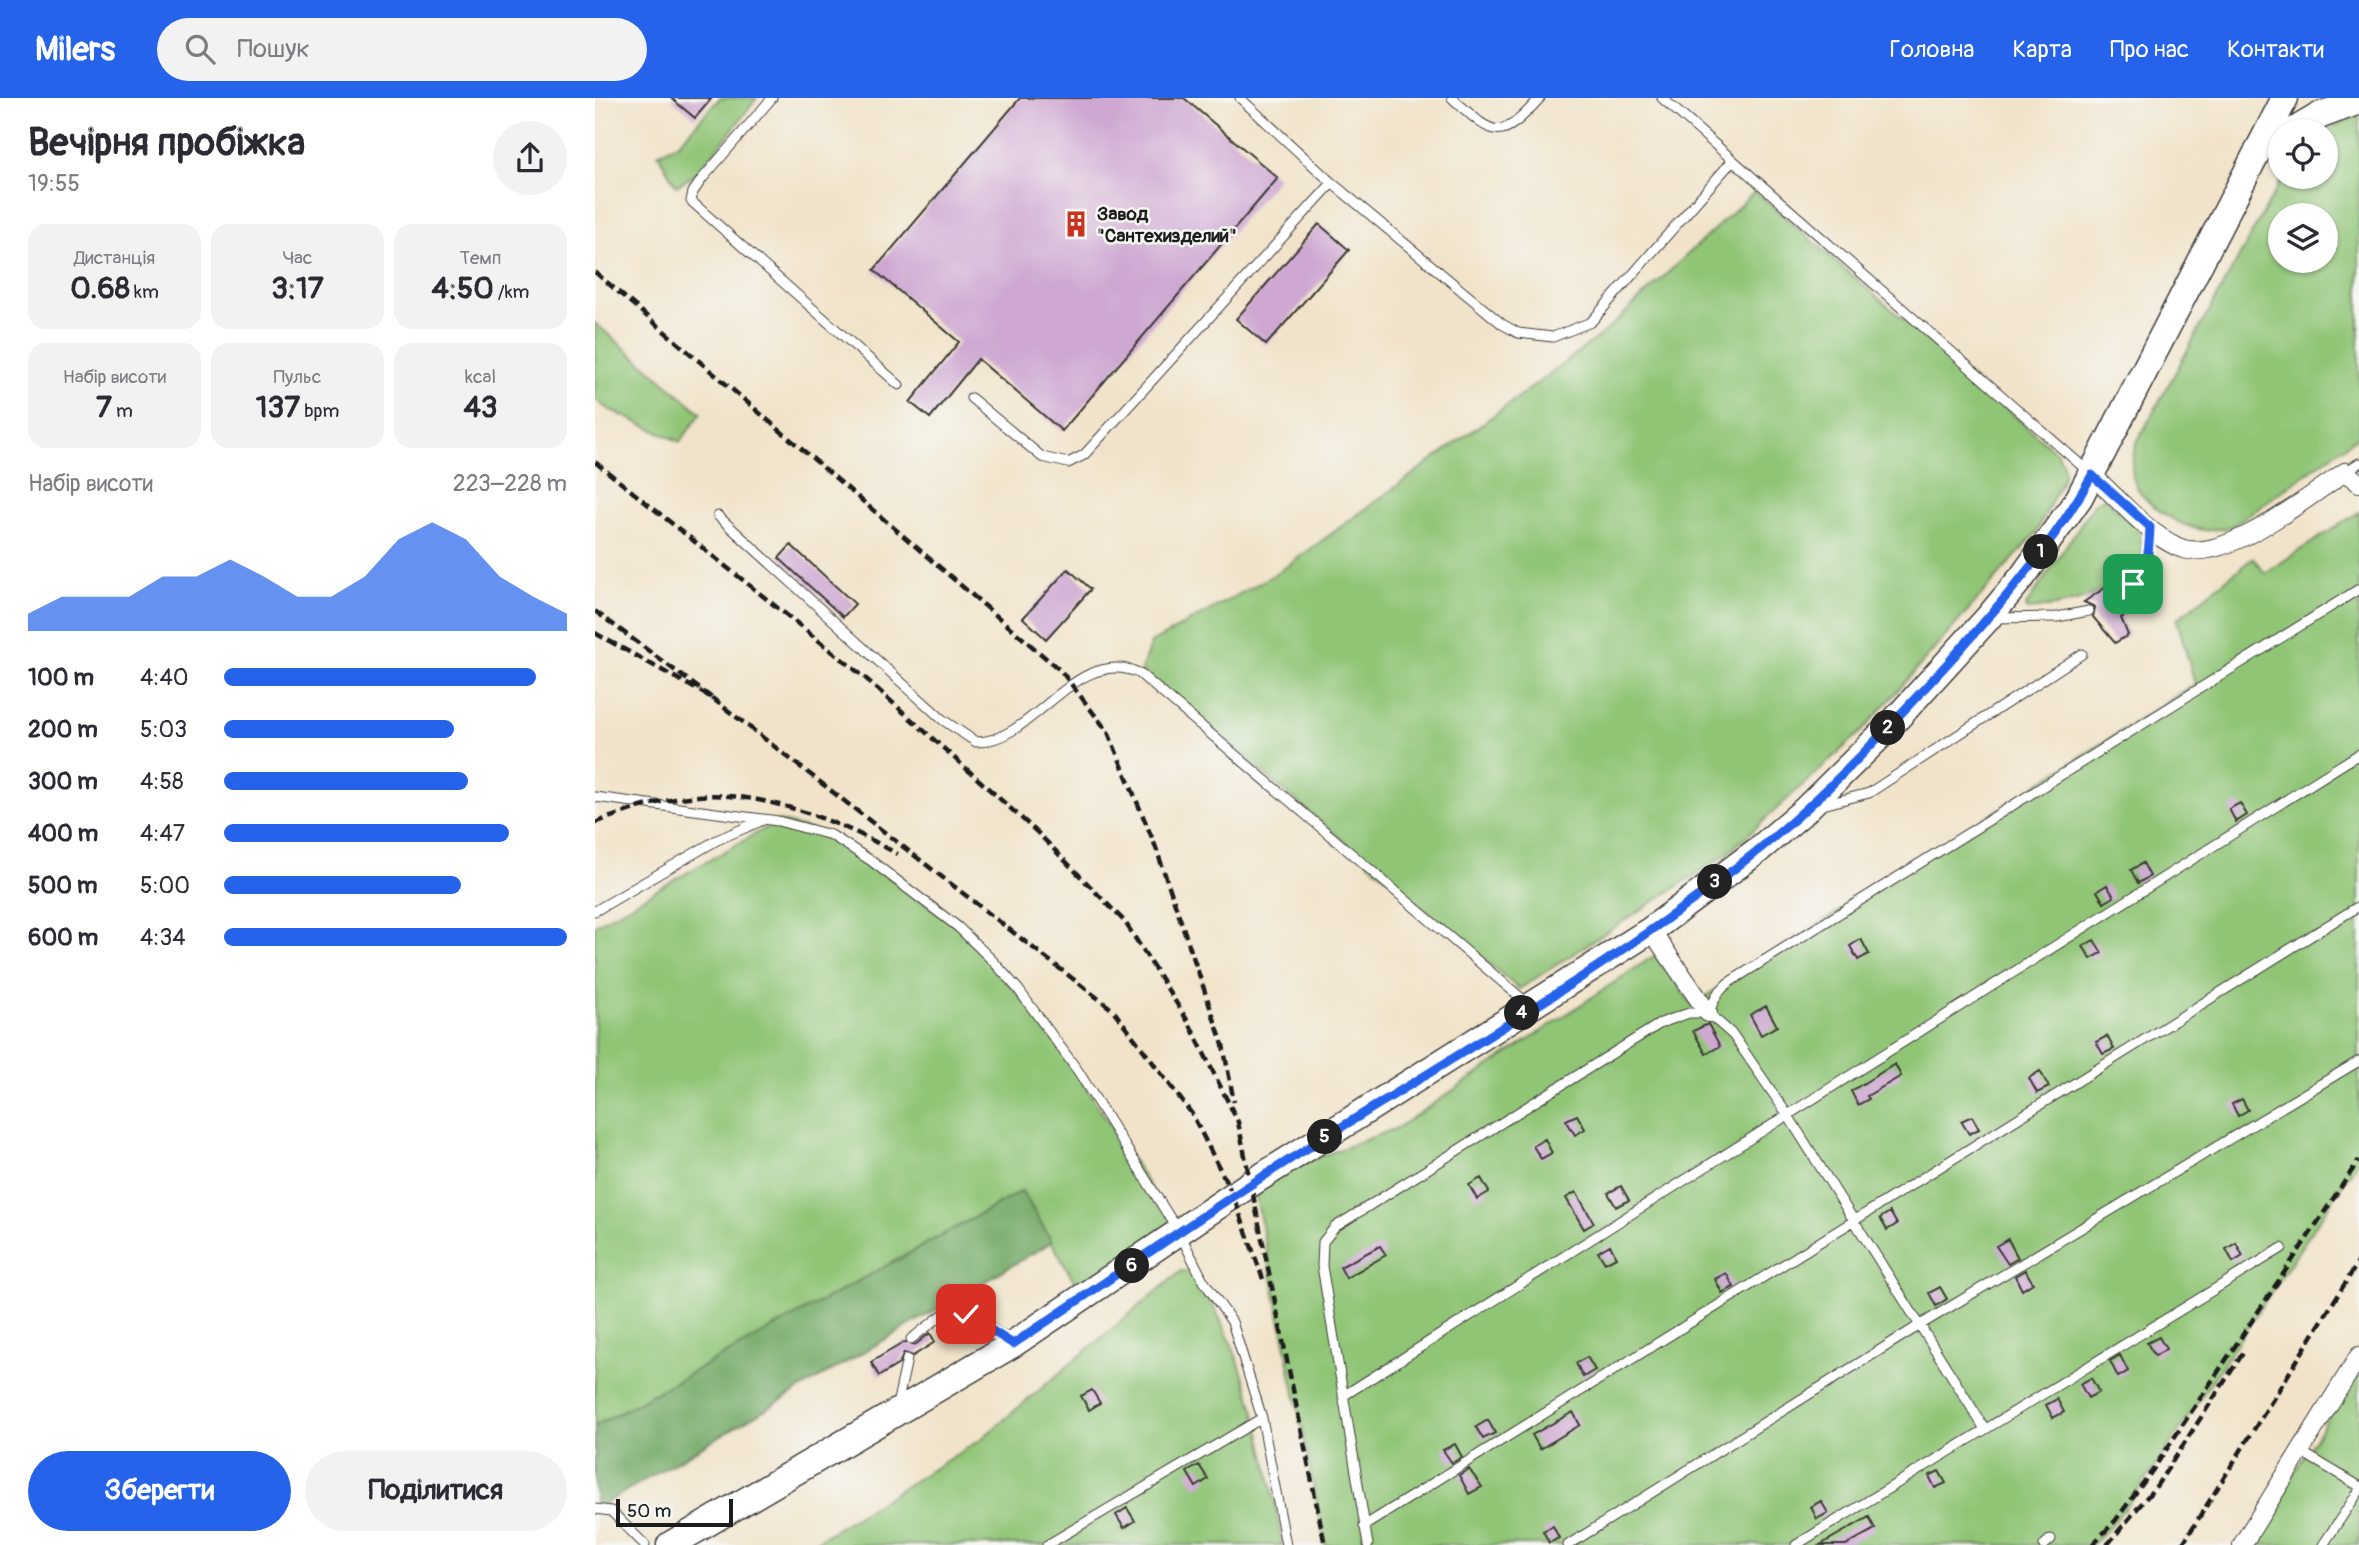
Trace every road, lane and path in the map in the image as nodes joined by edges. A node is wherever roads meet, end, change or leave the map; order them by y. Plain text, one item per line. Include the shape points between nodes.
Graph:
1 (772, 98) edge
2 (1240, 98) edge
3 (1452, 98) edge
4 (1540, 98) edge
5 (1662, 98) edge
6 (2285, 98) edge
7 (2359, 101) edge
8 (2314, 119) edge
9 (2268, 151) edge
10 (1733, 160) junction
11 (2251, 164) junction
12 (1332, 183) junction
13 (899, 384) dead end
14 (971, 398) dead end
15 (2354, 473) edge
16 (2092, 475) junction
17 (718, 516) dead end
18 (2150, 527) junction
19 (2359, 589) edge
20 (2115, 594) dead end
21 (2089, 611) dead end
22 (1988, 618) junction
23 (2082, 654) dead end
24 (2359, 754) edge
25 (595, 797) edge
26 (1804, 810) junction
27 (765, 819) junction
28 (2359, 906) edge
29 (595, 911) edge
30 (1651, 930) junction
31 (1532, 1007) junction
32 (1708, 1013) junction
33 (2359, 1061) edge
34 (1787, 1114) junction
35 (1854, 1221) junction
36 (1179, 1234) junction
37 (2282, 1248) dead end
38 (1920, 1325) junction
39 (911, 1339) dead end
40 (1013, 1344) junction
41 (2359, 1356) edge
42 (907, 1359) dead end
43 (1343, 1396) junction
44 (896, 1413) junction
45 (1262, 1418) junction
46 (1985, 1429) junction
47 (2300, 1451) junction
48 (2359, 1489) edge
49 (595, 1509) edge
50 (1364, 1526) junction
51 (645, 1545) edge
52 (670, 1545) edge
53 (1047, 1545) edge
54 (1285, 1545) edge
55 (1368, 1545) edge
56 (1568, 1545) edge
57 (1796, 1545) edge
58 (2242, 1545) edge
59 (2323, 1545) edge

1 - 13 lane via 702,179 691,201
2 - 12 lane
3 - 4 lane via 1479,122 1501,131 1514,126
5 - 10 lane
6 - 11 main road
7 - 8 main road
9 - 11 main road
10 - 12 lane via 1591,322 1553,337 1518,333 1503,324
10 - 16 lane
11 - 16 main road
12 - 14 lane via 1084,456 1068,463 1042,457
15 - 18 street via 2229,544 2194,552 2178,547
16 - 18 street
16 - 22 main road via 2049,542
17 - 31 lane via 943,720 976,741 1002,736 1092,673 1119,668 1139,673
18 - 20 lane via 2145,569 2133,584
19 - 32 lane via 1728,983
21 - 22 lane via 2057,617
22 - 26 main road via 1888,728
23 - 26 lane via 1869,793
24 - 34 lane
25 - 27 lane
26 - 30 main road
27 - 29 lane via 717,840
27 - 36 lane via 831,835 958,927 993,961 1078,1071
28 - 35 lane
30 - 31 main road
30 - 32 street
31 - 36 main road via 1253,1182
32 - 34 lane via 1733,1035
32 - 43 lane via 1689,1013 1661,1023 1329,1233 1321,1252 1322,1266
33 - 38 lane
34 - 35 lane
34 - 43 lane
35 - 38 lane
35 - 50 lane
36 - 40 main road
36 - 45 lane via 1232,1322
37 - 46 lane
38 - 46 lane
38 - 56 lane
39 - 40 lane via 953,1311 981,1322
40 - 44 main road
41 - 47 street
42 - 44 lane
43 - 50 lane
44 - 52 main road
45 - 53 lane
45 - 54 lane
46 - 57 lane
47 - 48 lane
47 - 58 street
48 - 59 lane
49 - 51 lane via 611,1511
50 - 55 lane

